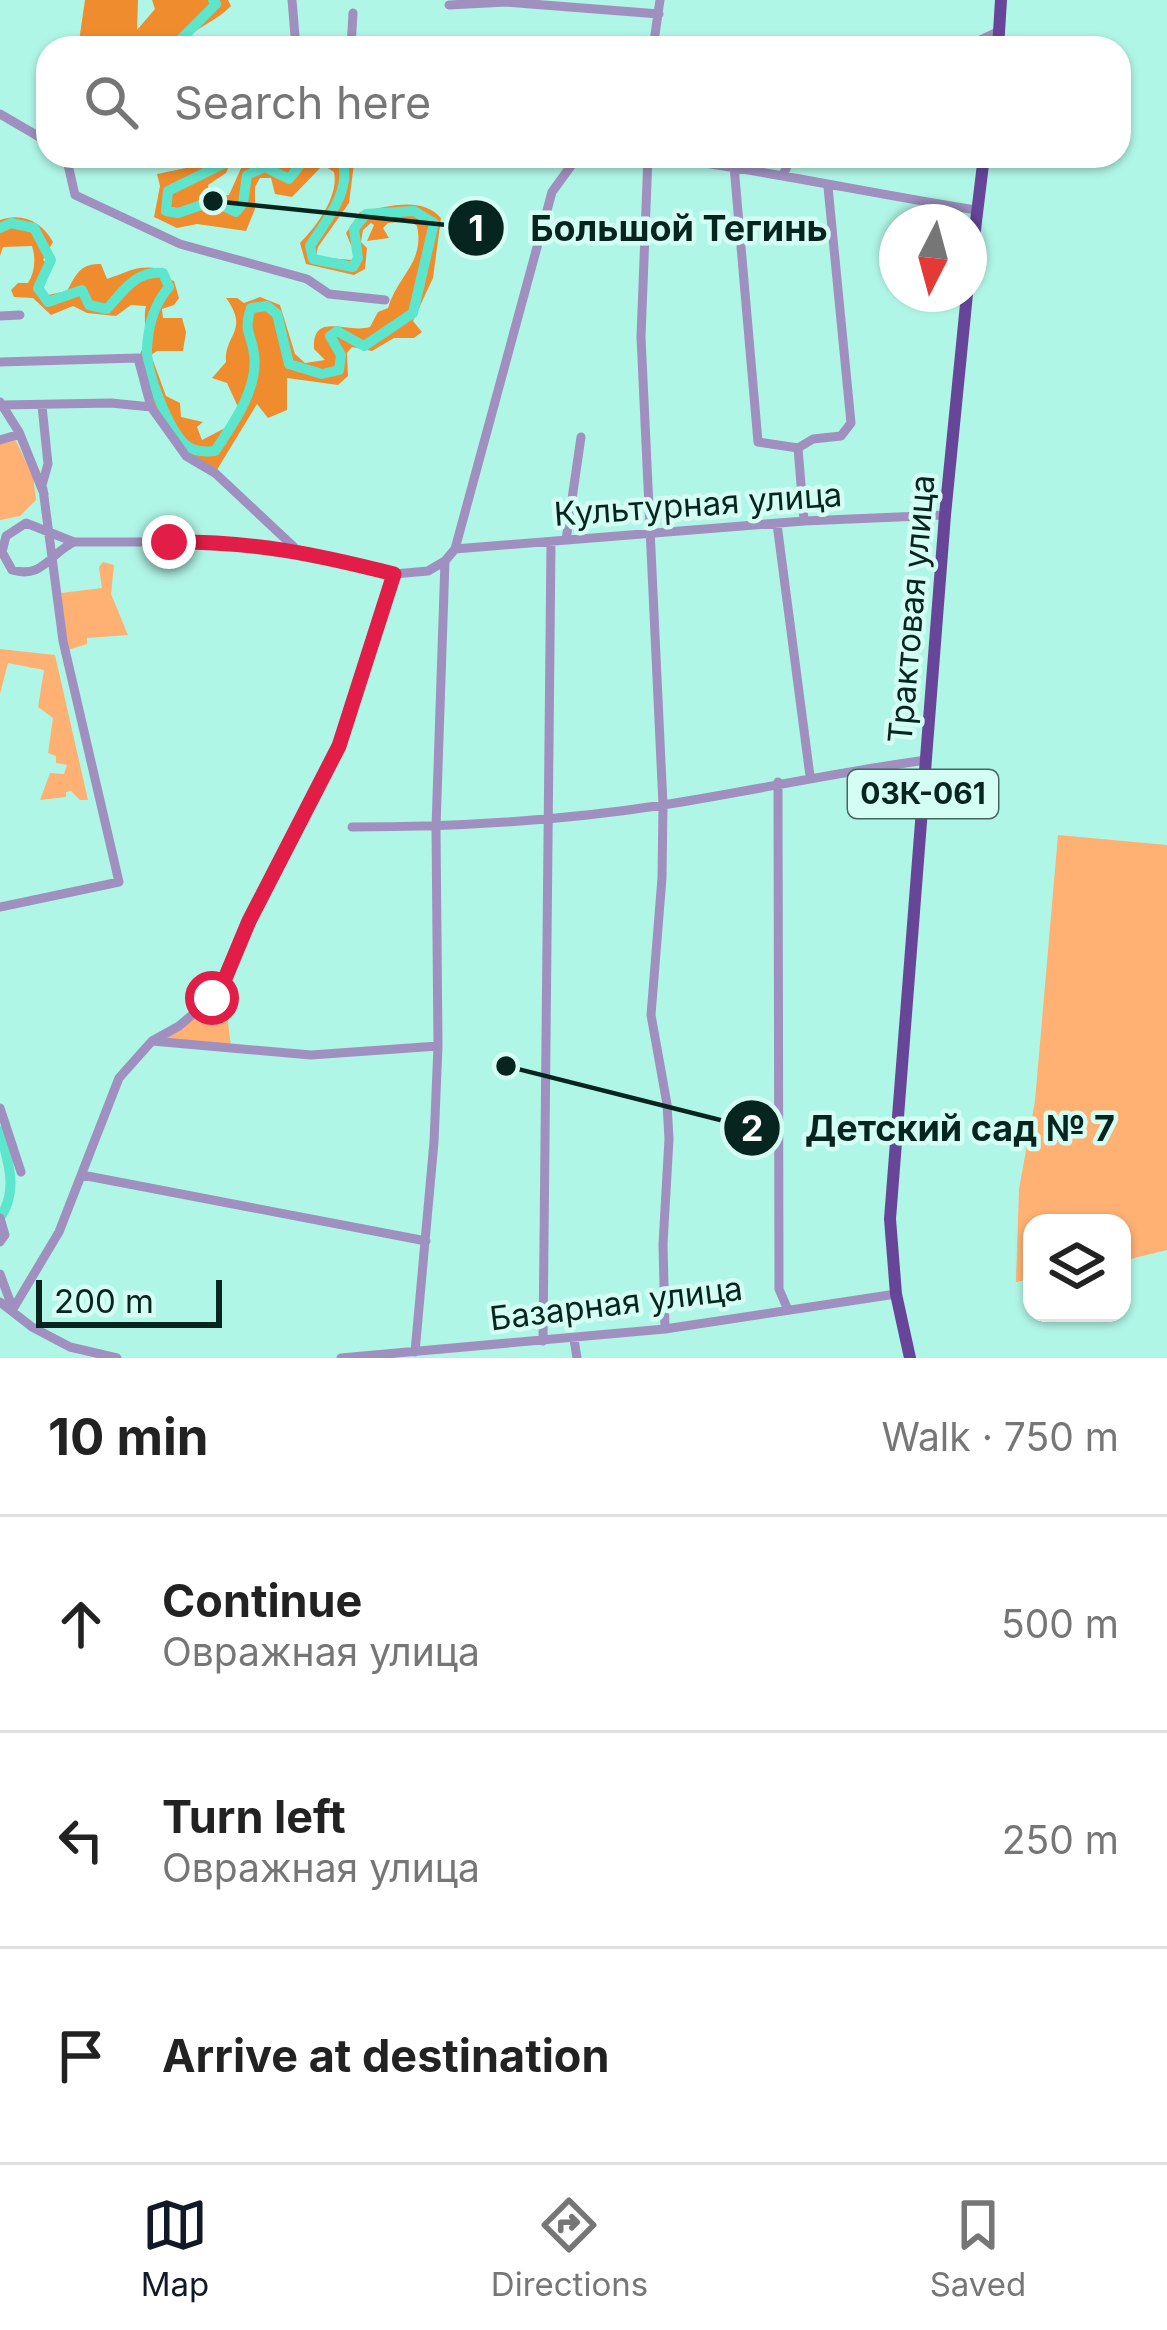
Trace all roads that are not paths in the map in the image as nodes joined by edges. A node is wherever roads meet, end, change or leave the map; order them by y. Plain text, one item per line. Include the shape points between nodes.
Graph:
1 (292, 0) edge
2 (660, 0) edge
3 (1001, 0) edge
4 (449, 5) dead end
5 (353, 14) dead end
6 (659, 14) junction
7 (1000, 31) junction
8 (295, 36) edge
9 (352, 36) edge
10 (655, 36) edge
11 (989, 36) edge
12 (999, 36) edge
13 (0, 114) edge
14 (36, 135) edge
15 (69, 168) edge
16 (569, 168) edge
17 (649, 168) edge
18 (734, 168) edge
19 (745, 168) edge
20 (786, 168) edge
21 (982, 168) edge
22 (783, 175) junction
23 (828, 187) junction
24 (937, 204) edge
25 (977, 204) edge
26 (385, 300) dead end
27 (966, 312) edge
28 (20, 315) dead end
29 (0, 316) edge
30 (0, 362) edge
31 (1, 404) edge
32 (43, 406) junction
33 (151, 407) junction
34 (20, 434) junction
35 (581, 437) dead end
36 (0, 440) edge
37 (798, 448) junction
38 (42, 487) junction
39 (945, 515) junction
40 (804, 521) junction
41 (26, 524) junction
42 (777, 524) junction
43 (54, 534) junction
44 (650, 536) junction
45 (566, 540) junction
46 (74, 542) junction
47 (551, 542) junction
48 (296, 549) junction
49 (455, 549) junction
50 (52, 560) junction
51 (445, 561) junction
52 (25, 573) junction
53 (394, 574) junction
54 (57, 595) junction
55 (926, 760) junction
56 (810, 776) junction
57 (778, 782) junction
58 (663, 805) junction
59 (547, 818) junction
60 (352, 827) dead end
61 (436, 827) junction
62 (0, 907) edge
63 (152, 1041) junction
64 (438, 1046) junction
65 (0, 1108) edge
66 (21, 1172) dead end
67 (82, 1175) junction
68 (2, 1220) edge
69 (425, 1241) junction
70 (0, 1242) edge
71 (0, 1274) edge
72 (896, 1294) junction
73 (0, 1302) edge
74 (13, 1309) junction
75 (788, 1310) junction
76 (665, 1330) junction
77 (574, 1339) junction
78 (543, 1341) junction
79 (415, 1352) junction
80 (117, 1358) edge
81 (341, 1358) edge
82 (578, 1358) edge
83 (910, 1358) edge

1 - 8 street
2 - 6 street
3 - 7 main road
4 - 6 street
5 - 9 street
6 - 10 street
7 - 11 street
7 - 12 main road
13 - 14 street
15 - 26 street via 75,195 180,244 307,279 328,294
16 - 49 street via 552,192
17 - 44 street via 640,337
18 - 37 street via 758,442
19 - 22 street
20 - 22 street
21 - 25 main road
22 - 23 street
23 - 24 street
23 - 37 street via 851,423 841,436
27 - 39 main road, Трактовая улица / 03К-061
28 - 29 street
30 - 33 street via 138,358
31 - 32 street
31 - 34 street
32 - 33 street
32 - 38 street
33 - 48 street via 186,456
34 - 36 street
34 - 38 street
35 - 45 street
37 - 40 street
38 - 41 street via 39,512
38 - 43 street
39 - 40 street, Культурная улица
39 - 55 main road, Трактовая улица / 03К-061
40 - 42 street, Культурная улица
41 - 43 street
41 - 52 street via 6,536 2,552 8,566
42 - 44 street, Культурная улица
42 - 56 street
43 - 46 street
43 - 50 street
44 - 45 street, Культурная улица
44 - 58 street
45 - 47 street, Культурная улица
46 - 48 street
46 - 50 street
47 - 49 street, Культурная улица
47 - 59 street
48 - 53 street
49 - 51 street
50 - 52 street
50 - 54 street
51 - 53 street
51 - 61 street
52 - 54 street
53 - 63 street via 339,746 224,981
54 - 62 street via 119,882
55 - 56 street
55 - 72 main road, Трактовая улица / 03К-061 via 890,1219
56 - 57 street
57 - 58 street
57 - 75 street via 779,1289
58 - 59 street
58 - 76 street via 651,1015 670,1139
59 - 61 street
59 - 78 street
60 - 61 street
61 - 64 street
63 - 64 street via 311,1054
63 - 67 street via 119,1078
64 - 69 street
65 - 66 street
67 - 69 street
67 - 74 street
68 - 70 street
69 - 79 street
71 - 74 street
72 - 75 street, Базарная улица
72 - 83 main road, Трактовая улица
73 - 74 street
74 - 80 street via 70,1347
75 - 76 street, Базарная улица
76 - 77 street, Базарная улица
77 - 78 street, Базарная улица
77 - 82 street
78 - 79 street, Базарная улица
79 - 81 street, Базарная улица

